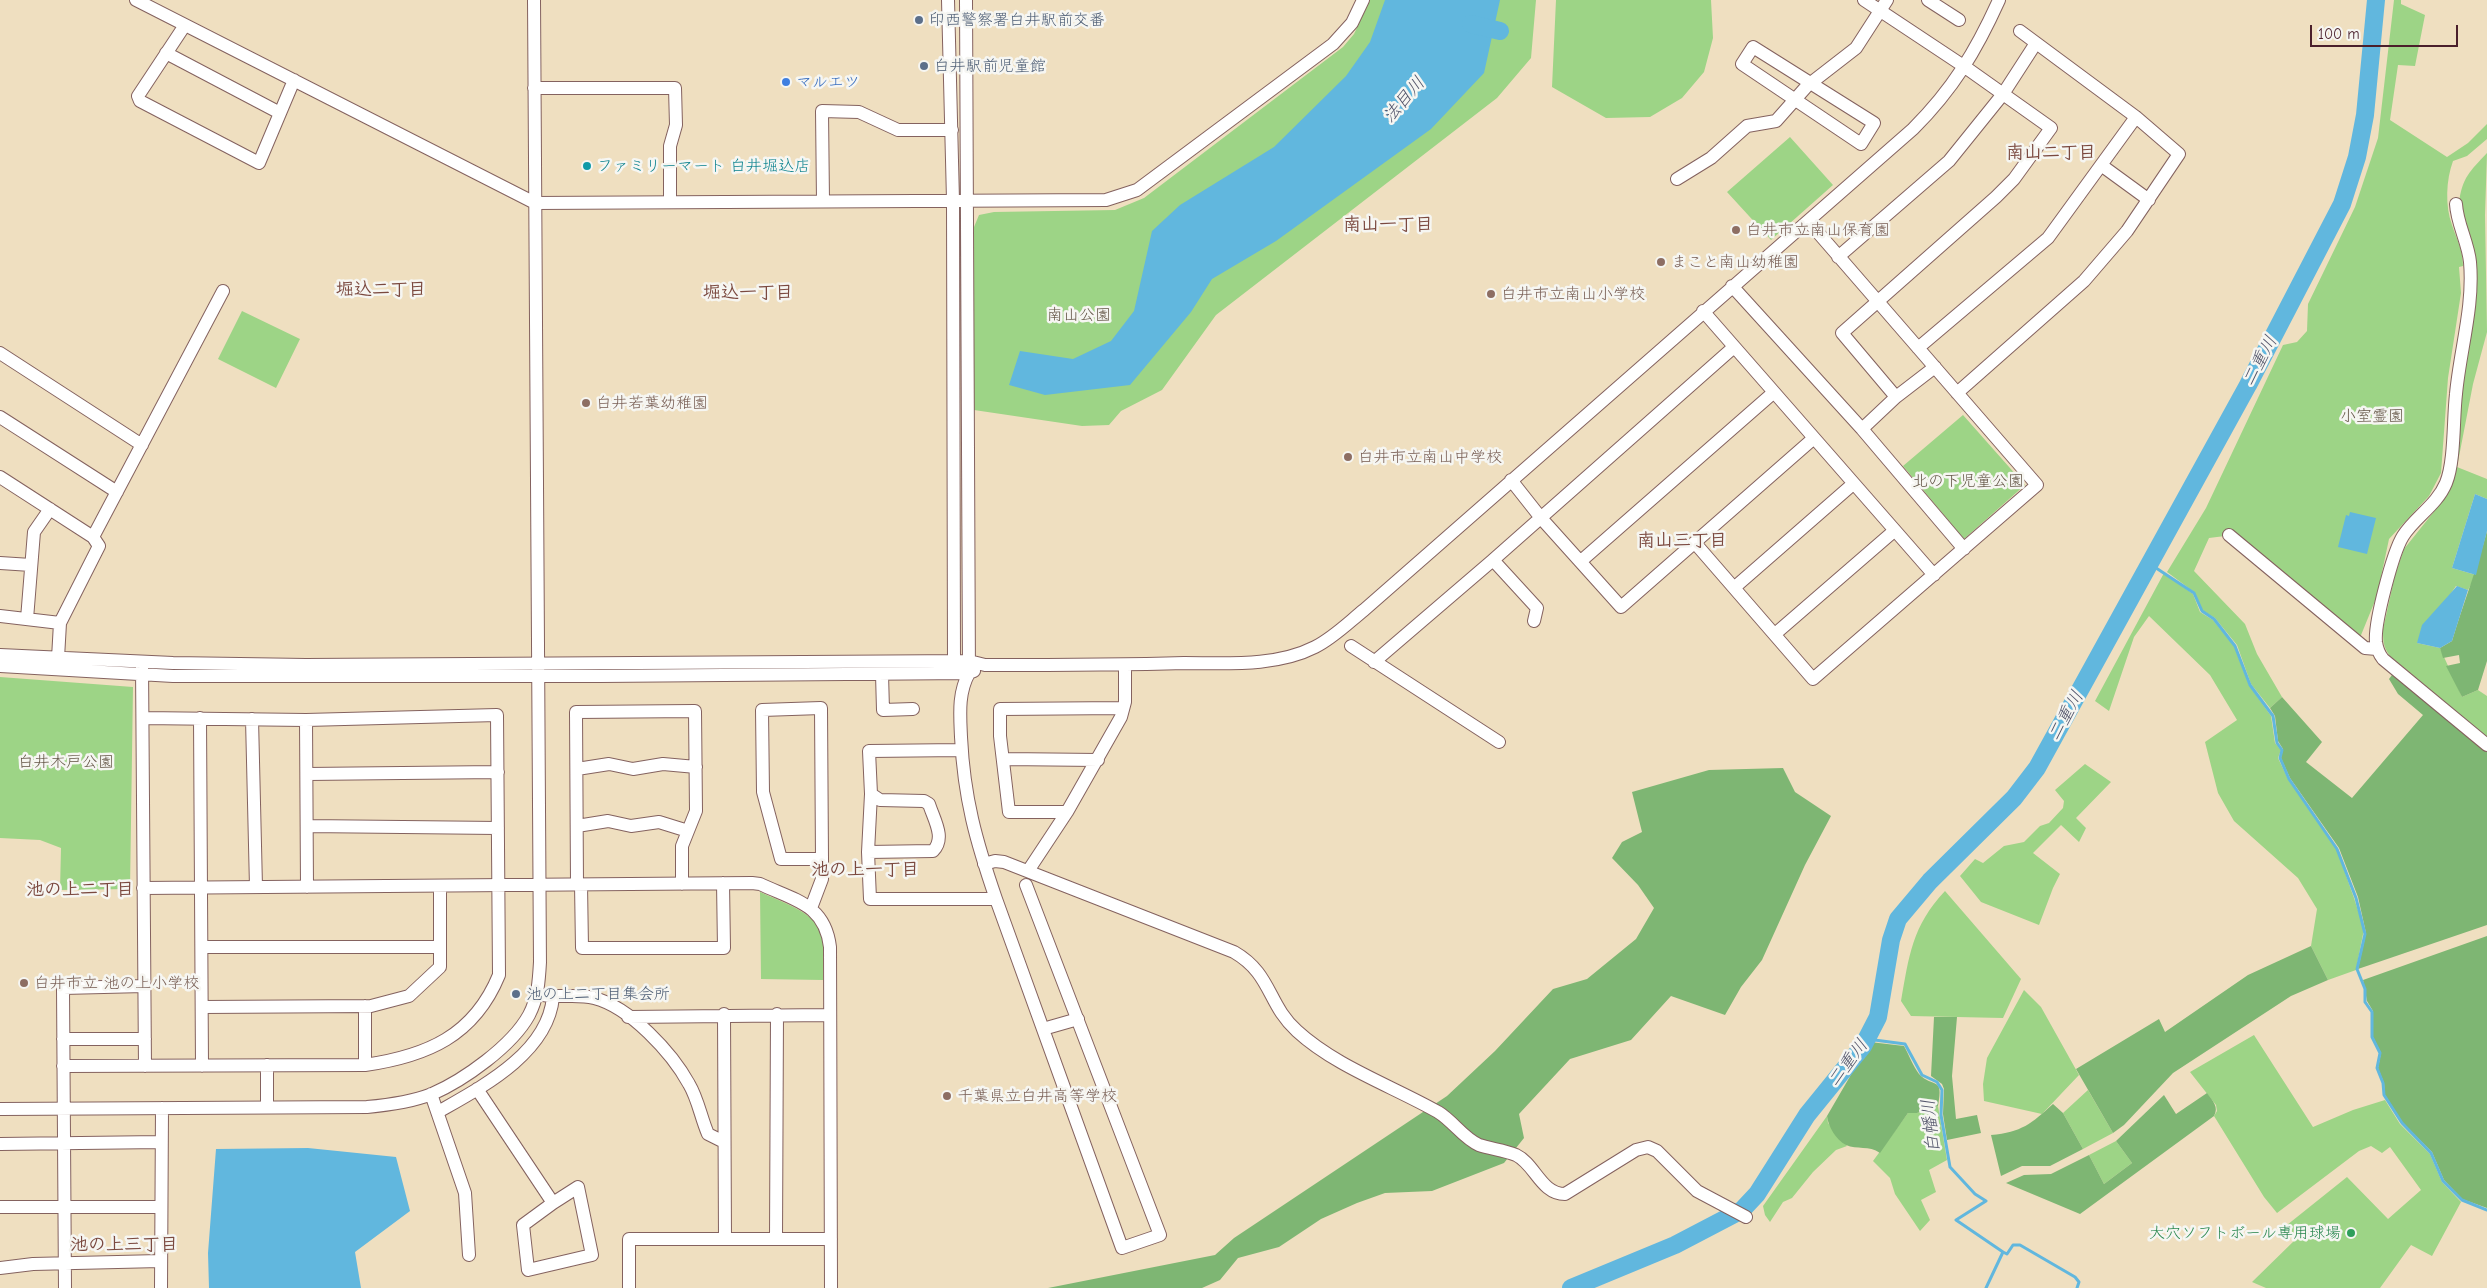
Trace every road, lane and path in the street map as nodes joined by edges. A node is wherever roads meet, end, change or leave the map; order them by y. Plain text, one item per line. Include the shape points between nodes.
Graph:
1 (136, 0) edge
2 (534, 0) edge
3 (948, 0) edge
4 (966, 0) edge
5 (1363, 0) edge
6 (1864, 0) edge
7 (1928, 0) edge
8 (1999, 0) edge
9 (1883, 5) edge
10 (1959, 20) dead end
11 (185, 25) junction
12 (2020, 31) dead end
13 (2036, 43) junction
14 (166, 53) junction
15 (1965, 67) junction
16 (294, 80) junction
17 (1812, 82) junction
18 (534, 88) junction
19 (2003, 94) junction
20 (1794, 98) junction
21 (280, 113) junction
22 (2136, 117) junction
23 (952, 130) junction
24 (2101, 165) junction
25 (1677, 179) dead end
26 (953, 200) junction
27 (967, 200) junction
28 (2150, 200) junction
29 (822, 201) junction
30 (670, 202) junction
31 (535, 203) junction
32 (2456, 204) dead end
33 (1808, 221) junction
34 (1838, 257) junction
35 (1732, 286) junction
36 (223, 291) dead end
37 (1878, 303) junction
38 (1703, 311) junction
39 (1734, 347) junction
40 (1918, 348) junction
41 (0, 353) edge
42 (1935, 368) junction
43 (1774, 393) junction
44 (1957, 393) junction
45 (1896, 397) junction
46 (0, 417) edge
47 (1862, 429) junction
48 (1814, 438) junction
49 (142, 445) junction
50 (0, 479) edge
51 (1511, 480) junction
52 (1853, 484) junction
53 (116, 492) junction
54 (50, 509) junction
55 (1541, 518) junction
56 (1894, 531) junction
57 (2229, 535) dead end
58 (93, 537) junction
59 (1695, 543) junction
60 (1964, 549) junction
61 (1493, 560) junction
62 (1581, 561) junction
63 (0, 563) edge
64 (32, 565) junction
65 (1934, 575) junction
66 (1735, 588) junction
67 (0, 616) edge
68 (27, 619) junction
69 (1534, 621) dead end
70 (60, 623) junction
71 (1774, 634) junction
72 (1351, 646) dead end
73 (2377, 649) junction
74 (0, 655) edge
75 (58, 658) junction
76 (1374, 662) junction
77 (1125, 665) junction
78 (0, 666) edge
79 (954, 667) junction
80 (969, 667) junction
81 (142, 668) junction
82 (539, 670) junction
83 (882, 674) junction
84 (961, 688) junction
85 (1123, 708) junction
86 (913, 709) dead end
87 (142, 718) junction
88 (200, 718) junction
89 (252, 719) junction
90 (306, 720) junction
91 (1499, 742) dead end
92 (2487, 745) edge
93 (962, 750) junction
94 (1004, 760) junction
95 (1098, 760) junction
96 (696, 767) junction
97 (577, 769) junction
98 (498, 772) junction
99 (307, 774) junction
100 (871, 794) junction
101 (1068, 812) junction
102 (307, 826) junction
103 (577, 826) junction
104 (498, 828) junction
105 (688, 831) junction
106 (868, 852) junction
107 (822, 859) junction
108 (984, 864) junction
109 (1028, 871) junction
110 (724, 883) junction
111 (579, 884) junction
112 (682, 884) junction
113 (540, 885) junction
114 (1026, 885) dead end
115 (440, 886) junction
116 (498, 886) junction
117 (256, 887) junction
118 (307, 887) junction
119 (143, 888) junction
120 (202, 888) junction
121 (996, 899) junction
122 (811, 908) junction
123 (202, 947) junction
124 (440, 947) junction
125 (144, 986) junction
126 (537, 994) junction
127 (553, 997) junction
128 (365, 1006) junction
129 (202, 1007) junction
130 (724, 1014) junction
131 (777, 1014) junction
132 (828, 1014) junction
133 (628, 1017) junction
134 (1078, 1019) junction
135 (1043, 1029) junction
136 (63, 1039) junction
137 (145, 1039) junction
138 (268, 1065) junction
139 (365, 1065) junction
140 (63, 1066) junction
141 (145, 1066) junction
142 (202, 1066) junction
143 (477, 1089) junction
144 (431, 1094) junction
145 (268, 1107) junction
146 (162, 1108) junction
147 (0, 1109) edge
148 (64, 1109) junction
149 (438, 1112) junction
150 (162, 1142) junction
151 (724, 1142) junction
152 (0, 1144) edge
153 (64, 1144) junction
154 (553, 1203) junction
155 (0, 1207) edge
156 (160, 1207) junction
157 (64, 1208) junction
158 (1746, 1216) dead end
159 (724, 1239) junction
160 (776, 1239) junction
161 (831, 1239) junction
162 (469, 1255) dead end
163 (160, 1261) junction
164 (65, 1263) junction
165 (0, 1268) edge
166 (65, 1288) edge
167 (161, 1288) edge
168 (629, 1288) edge
169 (831, 1288) edge

1 - 11 street
2 - 18 street
3 - 23 street
4 - 27 street
5 - 27 street via 1352,23 1333,44 1137,190 1106,200
6 - 9 street
7 - 10 street
8 - 15 street
9 - 15 street
9 - 17 street via 1856,48
11 - 14 street
11 - 16 street
12 - 13 street
13 - 19 street
13 - 22 street
14 - 21 street
14 - 21 street via 138,96 140,102 259,163
15 - 19 street
15 - 33 street via 1939,104
16 - 21 street
16 - 31 street
17 - 20 street
17 - 20 street via 1754,47 1742,64
17 - 20 street via 1874,123 1861,144
18 - 30 street via 675,88 676,125 670,146
18 - 31 street
19 - 34 street via 1949,161
19 - 37 street via 2051,128 1996,198
20 - 25 street via 1776,121 1747,126 1711,158
22 - 24 street
22 - 28 street via 2179,154
23 - 26 street
23 - 29 street via 898,130 859,112 822,111
24 - 28 street
24 - 40 street via 2048,238
26 - 27 street
26 - 29 street
26 - 79 street
27 - 80 street
28 - 44 street via 2084,282
29 - 30 street
30 - 31 street
31 - 82 street
32 - 73 street via 2456,215 2469,253 2471,294 2457,380 2450,465 2439,495 2398,546 2377,629
33 - 34 street
33 - 35 street
34 - 37 street
35 - 38 street
35 - 47 street
36 - 49 street
37 - 40 street
37 - 45 street via 1842,333
38 - 39 street
38 - 51 street
39 - 43 street
39 - 55 street
40 - 42 street
41 - 49 street
42 - 44 street
42 - 45 street
43 - 48 street
43 - 62 street
44 - 60 street via 2037,485
45 - 47 street
46 - 53 street
47 - 60 street
48 - 52 street
48 - 59 street
49 - 53 street
50 - 54 street
51 - 55 street
51 - 77 street via 1335,635 1315,647 1260,662
52 - 56 street
52 - 66 street
53 - 58 street
54 - 58 street
54 - 64 street via 34,532
55 - 61 street
55 - 62 street
56 - 65 street
56 - 71 street
57 - 73 street via 2359,643 2366,648
58 - 70 street via 99,546
59 - 62 street via 1621,607
59 - 66 street
60 - 65 street
61 - 69 street via 1537,608
61 - 76 street
63 - 64 street
64 - 68 street
65 - 71 street via 1813,679
66 - 71 street
67 - 68 street
68 - 70 street
70 - 75 street
72 - 76 street
73 - 92 street via 2383,659
74 - 75 street
75 - 81 street
76 - 91 street
77 - 80 street
77 - 85 street
78 - 81 street
79 - 80 street
79 - 82 street
79 - 83 street
79 - 84 street
80 - 84 street
81 - 82 street
81 - 87 street
82 - 83 street
82 - 113 street
83 - 86 street via 883,710
84 - 93 street
85 - 94 street via 1000,709
85 - 95 street
87 - 88 street
87 - 119 street
88 - 89 street
88 - 120 street
89 - 90 street
89 - 117 street
90 - 98 street via 497,715
90 - 99 street
93 - 100 street via 869,751
93 - 108 street via 966,796
94 - 95 street
94 - 101 street via 1009,812
95 - 101 street
96 - 97 street via 663,764 633,769 609,764
96 - 97 street via 695,711 576,712
96 - 105 street via 696,811
97 - 103 street
98 - 99 street
98 - 104 street
99 - 102 street
100 - 106 street
100 - 106 street via 880,800 924,801 929,804 940,839 933,851
101 - 109 street
102 - 104 street
102 - 118 street
103 - 105 street via 608,821 631,826 659,822
103 - 111 street
104 - 116 street
105 - 112 street via 682,846
106 - 121 street via 870,899
107 - 107 street via 822,708 762,710 763,792 781,859
107 - 122 street via 822,879
108 - 109 street via 995,861
108 - 121 street
109 - 158 street via 1248,960 1258,970 1288,1022 1306,1039 1439,1113 1480,1145 1518,1156 1550,1190 1558,1194 1571,1191 1636,1150 1648,1147 1657,1150 1697,1191
110 - 111 street via 724,948 582,948
110 - 112 street
110 - 122 street via 760,884
111 - 112 street
111 - 113 street
113 - 116 street
113 - 126 street
114 - 134 street
115 - 116 street
115 - 118 street
115 - 124 street
116 - 139 street via 499,975 490,997 445,1042 392,1061
117 - 118 street
117 - 120 street
119 - 120 street
119 - 125 street
120 - 123 street
121 - 135 street
122 - 132 street via 822,918 828,936
123 - 124 street
123 - 129 street
124 - 128 street via 440,967 409,996
125 - 136 street via 63,988
125 - 137 street
126 - 127 street
126 - 144 street via 529,1016 501,1049 478,1068
127 - 133 street via 604,1001
127 - 143 street via 541,1033 524,1052
128 - 129 street
128 - 139 street
129 - 142 street
130 - 131 street
130 - 133 street
130 - 151 street
131 - 132 street
131 - 160 street
132 - 161 street
133 - 151 street via 674,1060 690,1086 708,1134
134 - 135 street
134 - 135 street via 1160,1235 1122,1248
136 - 137 street
136 - 140 street
137 - 141 street
138 - 139 street
138 - 142 street
138 - 145 street
140 - 141 street
140 - 148 street
141 - 142 street
143 - 149 street
143 - 154 street
144 - 145 street via 367,1107
144 - 149 street
145 - 146 street
146 - 148 street
146 - 150 street
147 - 148 street
148 - 153 street
149 - 162 street via 465,1193
150 - 153 street
150 - 156 street
151 - 159 street
152 - 153 street
153 - 157 street
154 - 154 street via 578,1187 592,1255 528,1270 523,1225
155 - 157 street
156 - 157 street
156 - 163 street
157 - 164 street
159 - 160 street
159 - 168 street via 628,1239
160 - 161 street
161 - 169 street
163 - 164 street
163 - 167 street
164 - 165 street
164 - 166 street

